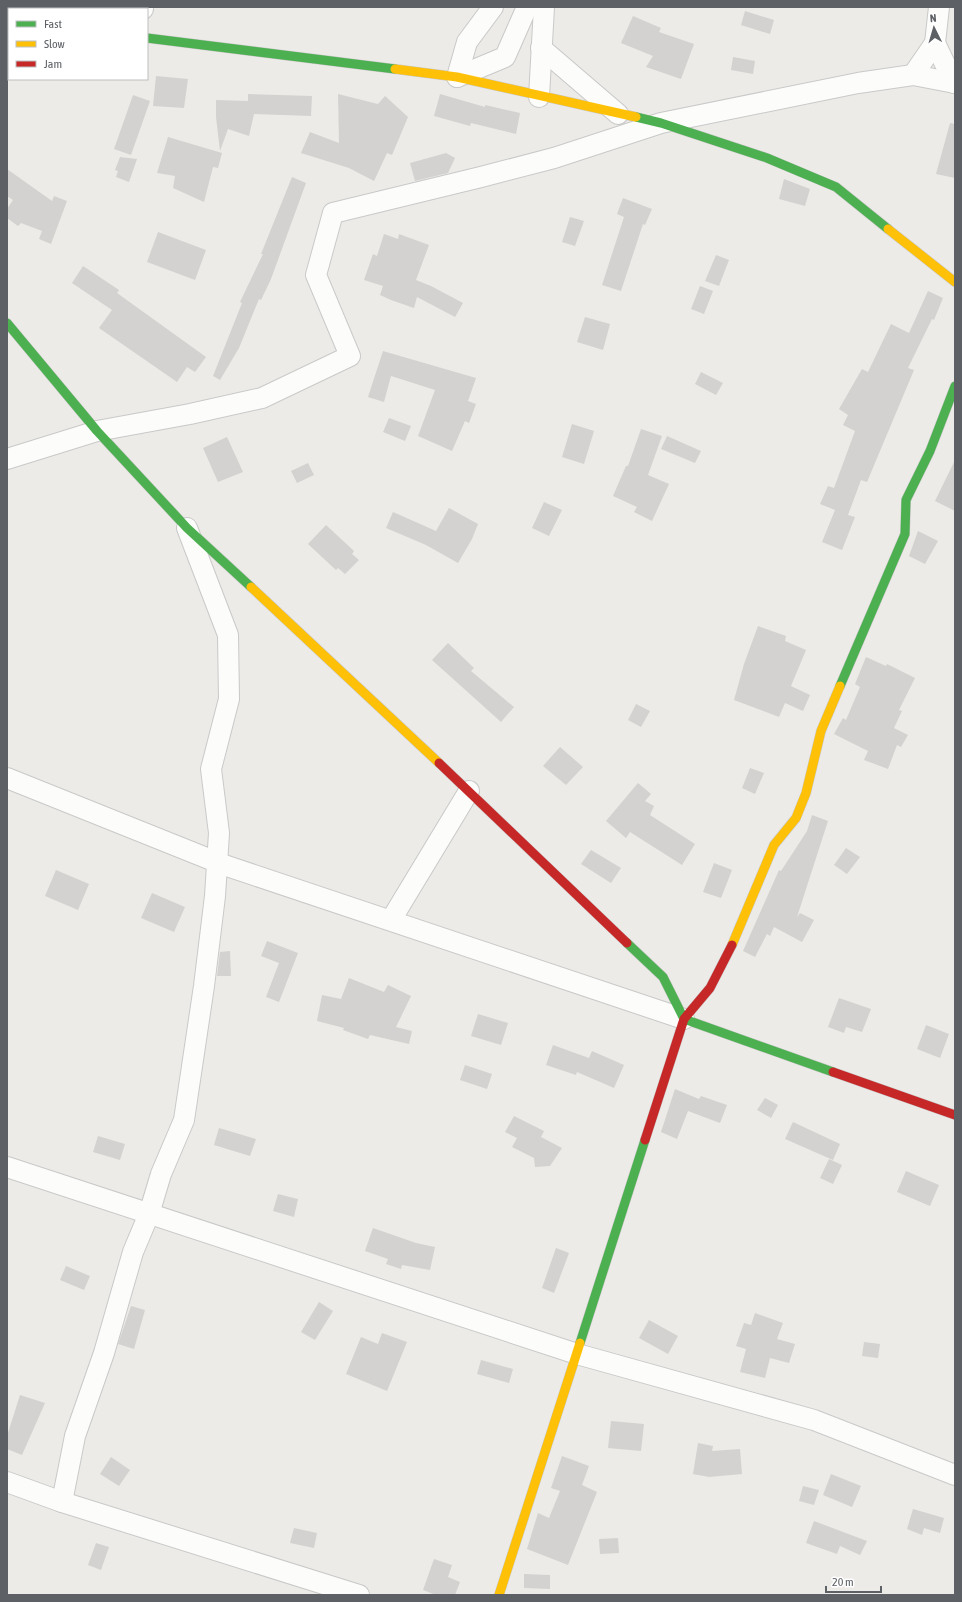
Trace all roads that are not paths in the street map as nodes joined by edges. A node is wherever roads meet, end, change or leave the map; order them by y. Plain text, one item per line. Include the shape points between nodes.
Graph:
1 (493, 7) edge
2 (527, 7) edge
3 (544, 7) edge
4 (939, 7) edge
5 (148, 38) edge
6 (935, 43) junction
7 (541, 48) junction
8 (914, 75) junction
9 (457, 77) junction
10 (954, 83) edge
11 (539, 97) junction
12 (618, 114) junction
13 (661, 123) junction
14 (955, 282) edge
15 (7, 323) edge
16 (955, 386) edge
17 (97, 431) junction
18 (7, 459) edge
19 (187, 528) junction
20 (7, 778) edge
21 (469, 791) junction
22 (217, 862) junction
23 (391, 920) junction
24 (684, 1018) junction
25 (955, 1115) edge
26 (7, 1167) edge
27 (149, 1214) junction
28 (577, 1354) junction
29 (955, 1475) edge
30 (7, 1482) edge
31 (62, 1502) junction
32 (359, 1595) edge
33 (499, 1595) edge

1 - 9 street via 467,42
2 - 9 street via 505,57
3 - 7 street
4 - 6 street
5 - 9 street
6 - 8 street
6 - 10 street
7 - 11 street
7 - 12 street
8 - 10 street
8 - 13 street via 858,83
9 - 11 street
11 - 12 street
12 - 13 street
13 - 14 street via 767,158 836,187
13 - 17 street via 525,166 333,213 316,275 350,356 262,398
15 - 17 street
16 - 24 street via 930,451 906,500 904,534 821,731 806,793 796,818 774,845 735,940 710,988
17 - 18 street
17 - 19 street
19 - 21 street
19 - 22 street via 228,635 229,699 212,769 219,833
20 - 22 street
21 - 23 street
21 - 24 street via 663,977
22 - 23 street
22 - 27 street via 204,986 184,1120 161,1174
23 - 24 street
24 - 25 street
24 - 28 street
26 - 27 street
27 - 28 street
27 - 31 street via 133,1252 104,1353 75,1436
28 - 29 street via 814,1420
28 - 33 street
30 - 31 street
31 - 32 street

